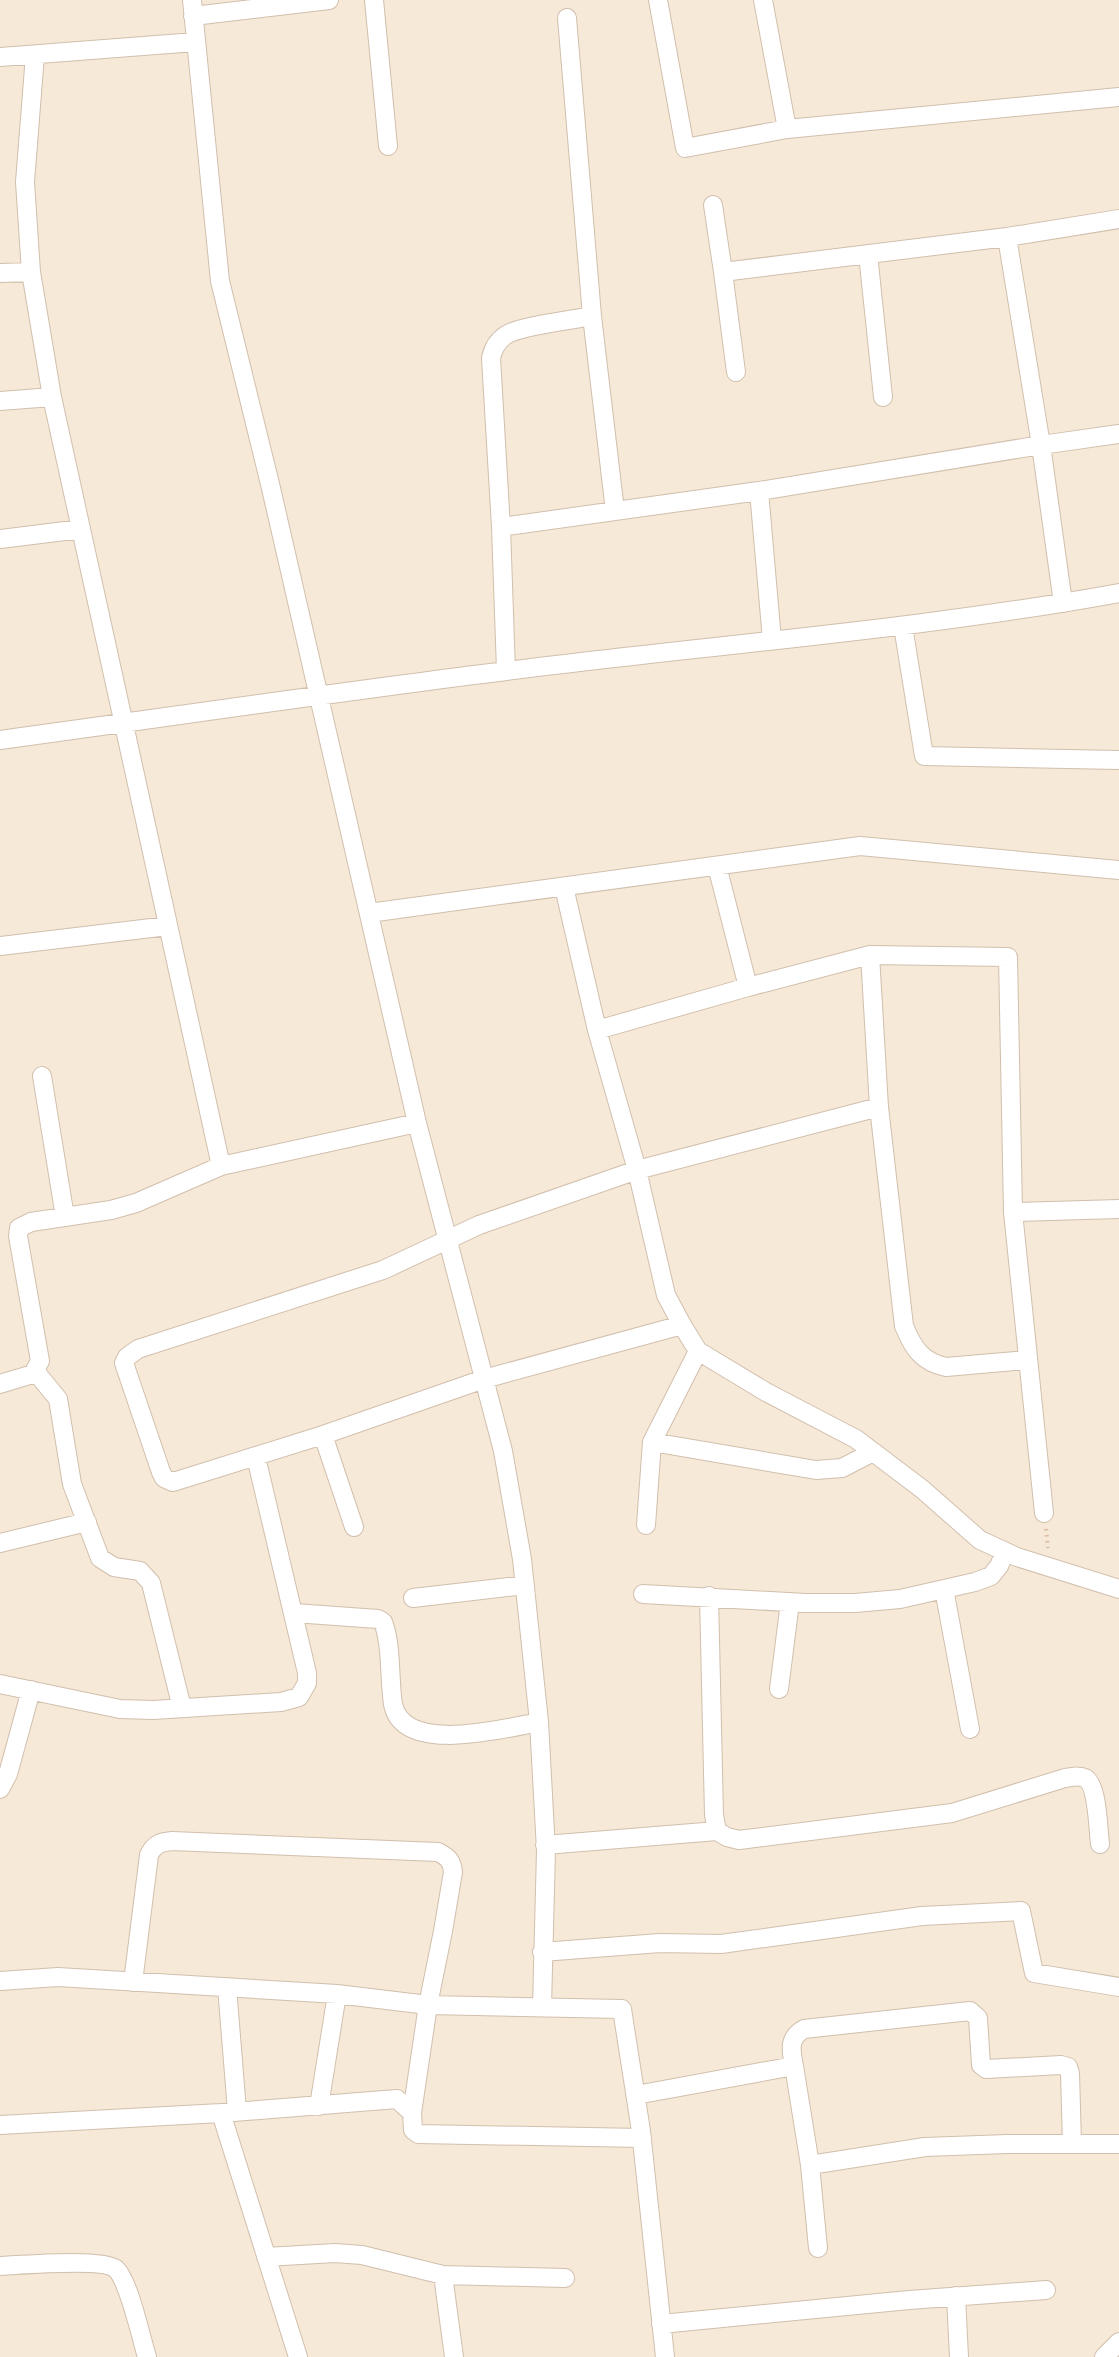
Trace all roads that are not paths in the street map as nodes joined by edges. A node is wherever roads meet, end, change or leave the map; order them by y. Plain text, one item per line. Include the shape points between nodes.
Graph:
1 (329, 0) edge
2 (374, 0) edge
3 (658, 0) edge
4 (763, 0) edge
5 (192, 8) edge
6 (567, 18) dead end
7 (195, 42) junction
8 (35, 55) junction
9 (0, 57) edge
10 (1119, 97) edge
11 (787, 129) junction
12 (388, 146) dead end
13 (713, 205) dead end
14 (1119, 219) edge
15 (1007, 237) junction
16 (868, 254) junction
17 (31, 272) junction
18 (723, 272) junction
19 (0, 273) edge
20 (592, 316) junction
21 (736, 372) dead end
22 (883, 396) dead end
23 (52, 397) junction
24 (0, 401) edge
25 (1119, 434) edge
26 (1041, 445) junction
27 (759, 491) junction
28 (615, 510) junction
29 (501, 527) junction
30 (81, 529) junction
31 (0, 539) edge
32 (1119, 593) edge
33 (1063, 603) junction
34 (903, 626) junction
35 (772, 640) junction
36 (506, 671) junction
37 (319, 697) junction
38 (124, 723) junction
39 (0, 740) edge
40 (1119, 760) edge
41 (717, 866) junction
42 (1119, 870) edge
43 (564, 887) junction
44 (369, 913) junction
45 (168, 926) junction
46 (0, 946) edge
47 (870, 955) junction
48 (748, 987) junction
49 (597, 1030) junction
50 (42, 1076) dead end
51 (879, 1107) junction
52 (417, 1123) junction
53 (221, 1166) junction
54 (637, 1170) junction
55 (1119, 1209) edge
56 (1013, 1212) junction
57 (65, 1216) junction
58 (448, 1239) junction
59 (681, 1325) junction
60 (698, 1351) junction
61 (1027, 1360) junction
62 (35, 1371) junction
63 (484, 1379) junction
64 (0, 1384) edge
65 (323, 1435) junction
66 (652, 1442) junction
67 (873, 1452) junction
68 (256, 1457) junction
69 (1044, 1513) road end
70 (87, 1522) junction
71 (646, 1525) dead end
72 (354, 1527) dead end
73 (0, 1544) edge
74 (1005, 1552) junction
75 (525, 1585) junction
76 (944, 1589) junction
77 (1119, 1589) edge
78 (643, 1594) dead end
79 (709, 1596) junction
80 (413, 1598) dead end
81 (790, 1602) junction
82 (294, 1613) junction
83 (0, 1684) edge
84 (779, 1689) dead end
85 (31, 1690) junction
86 (182, 1708) junction
87 (540, 1722) junction
88 (970, 1729) dead end
89 (0, 1789) edge
90 (717, 1831) junction
91 (1100, 1844) dead end
92 (545, 1845) junction
93 (542, 1952) junction
94 (0, 1981) edge
95 (133, 1982) junction
96 (227, 1987) junction
97 (1119, 1987) edge
98 (337, 1994) junction
99 (428, 2005) junction
100 (542, 2007) junction
101 (794, 2066) junction
102 (636, 2095) junction
103 (319, 2106) junction
104 (229, 2112) junction
105 (412, 2113) junction
106 (0, 2125) edge
107 (642, 2138) junction
108 (1072, 2144) junction
109 (1119, 2144) edge
110 (810, 2165) junction
111 (818, 2248) dead end
112 (266, 2257) junction
113 (0, 2266) edge
114 (443, 2275) junction
115 (565, 2278) dead end
116 (1046, 2290) dead end
117 (956, 2296) junction
118 (661, 2324) junction
119 (1119, 2342) edge
120 (147, 2357) edge
121 (298, 2357) edge
122 (454, 2357) edge
123 (664, 2357) edge
124 (958, 2357) edge
125 (1104, 2357) edge

1 - 5 street
2 - 12 street
3 - 11 street via 685,148
4 - 11 street
5 - 7 street
6 - 20 street
7 - 8 street
7 - 37 street via 220,281
8 - 9 street
8 - 17 street via 26,182
10 - 11 street
13 - 18 street
14 - 15 street
15 - 16 street
15 - 26 street
16 - 18 street
16 - 22 street
17 - 19 street
17 - 23 street
18 - 21 street
20 - 28 street
20 - 29 street via 510,333 493,348
23 - 24 street
23 - 30 street
25 - 26 street
26 - 27 street
26 - 33 street
27 - 28 street
27 - 35 street
28 - 29 street
29 - 36 street
30 - 31 street
30 - 38 street
32 - 33 street
33 - 34 street
34 - 35 street
34 - 40 street via 924,756
35 - 36 street
36 - 37 street
37 - 38 street
37 - 44 street
38 - 39 street
38 - 45 street
41 - 42 street via 860,846
41 - 43 street
41 - 48 street
43 - 44 street
43 - 49 street
44 - 52 street
45 - 46 street
45 - 53 street
47 - 48 street
47 - 51 street
47 - 56 street via 1008,957
48 - 49 street
49 - 54 street
50 - 57 street
51 - 54 street
51 - 61 street via 904,1326 914,1348 934,1364 946,1367
52 - 53 street
52 - 58 street
53 - 57 street via 136,1203
54 - 58 street
54 - 59 street via 666,1295
55 - 56 street
56 - 61 street
57 - 62 street via 31,1222 18,1232 40,1360
58 - 63 street
58 - 68 street via 383,1270 138,1349 127,1357 125,1370 164,1478 181,1481
59 - 60 street
59 - 63 street
60 - 66 street
60 - 67 street
61 - 69 street
62 - 64 street
62 - 70 street via 58,1399 72,1484
63 - 65 street
63 - 75 street via 503,1451
65 - 68 street
65 - 72 street
66 - 67 street via 816,1470 842,1468
66 - 71 street
67 - 74 street via 980,1540
68 - 82 street
70 - 73 street
70 - 86 street via 105,1563 140,1571 151,1583
74 - 76 street via 991,1576
74 - 77 street
75 - 80 street
75 - 87 street
76 - 81 street via 900,1599 855,1603
76 - 88 street
78 - 79 street
79 - 81 street
79 - 90 street
81 - 84 street
82 - 86 street via 307,1673 307,1683 299,1697 281,1702
82 - 87 street via 383,1622 393,1705 401,1721 412,1728 468,1734
83 - 85 street
85 - 86 street via 120,1708
85 - 89 street via 8,1774
87 - 92 street
90 - 91 street via 739,1840 952,1813 1077,1777 1090,1783
90 - 92 street
92 - 93 street
93 - 97 street via 660,1943 721,1944 922,1916 1022,1911 1034,1973
93 - 100 street
94 - 95 street via 57,1977
95 - 96 street
95 - 99 street via 149,1855 161,1842 428,1851 447,1857 453,1872
96 - 98 street
96 - 104 street
98 - 99 street
98 - 103 street
99 - 100 street
99 - 105 street
100 - 102 street via 622,2009
101 - 102 street
101 - 108 street via 792,2039 804,2029 970,2011 978,2018 981,2064 986,2069 1068,2067
101 - 110 street
102 - 107 street
103 - 104 street
103 - 105 street via 397,2099
104 - 106 street
104 - 112 street
105 - 107 street via 413,2130 418,2134
107 - 118 street
108 - 109 street
108 - 110 street via 925,2147
110 - 111 street
112 - 114 street via 362,2255
112 - 121 street
113 - 120 street via 96,2262 115,2268 124,2280
114 - 115 street
114 - 122 street
116 - 117 street
117 - 118 street
117 - 124 street
118 - 123 street
119 - 125 street

